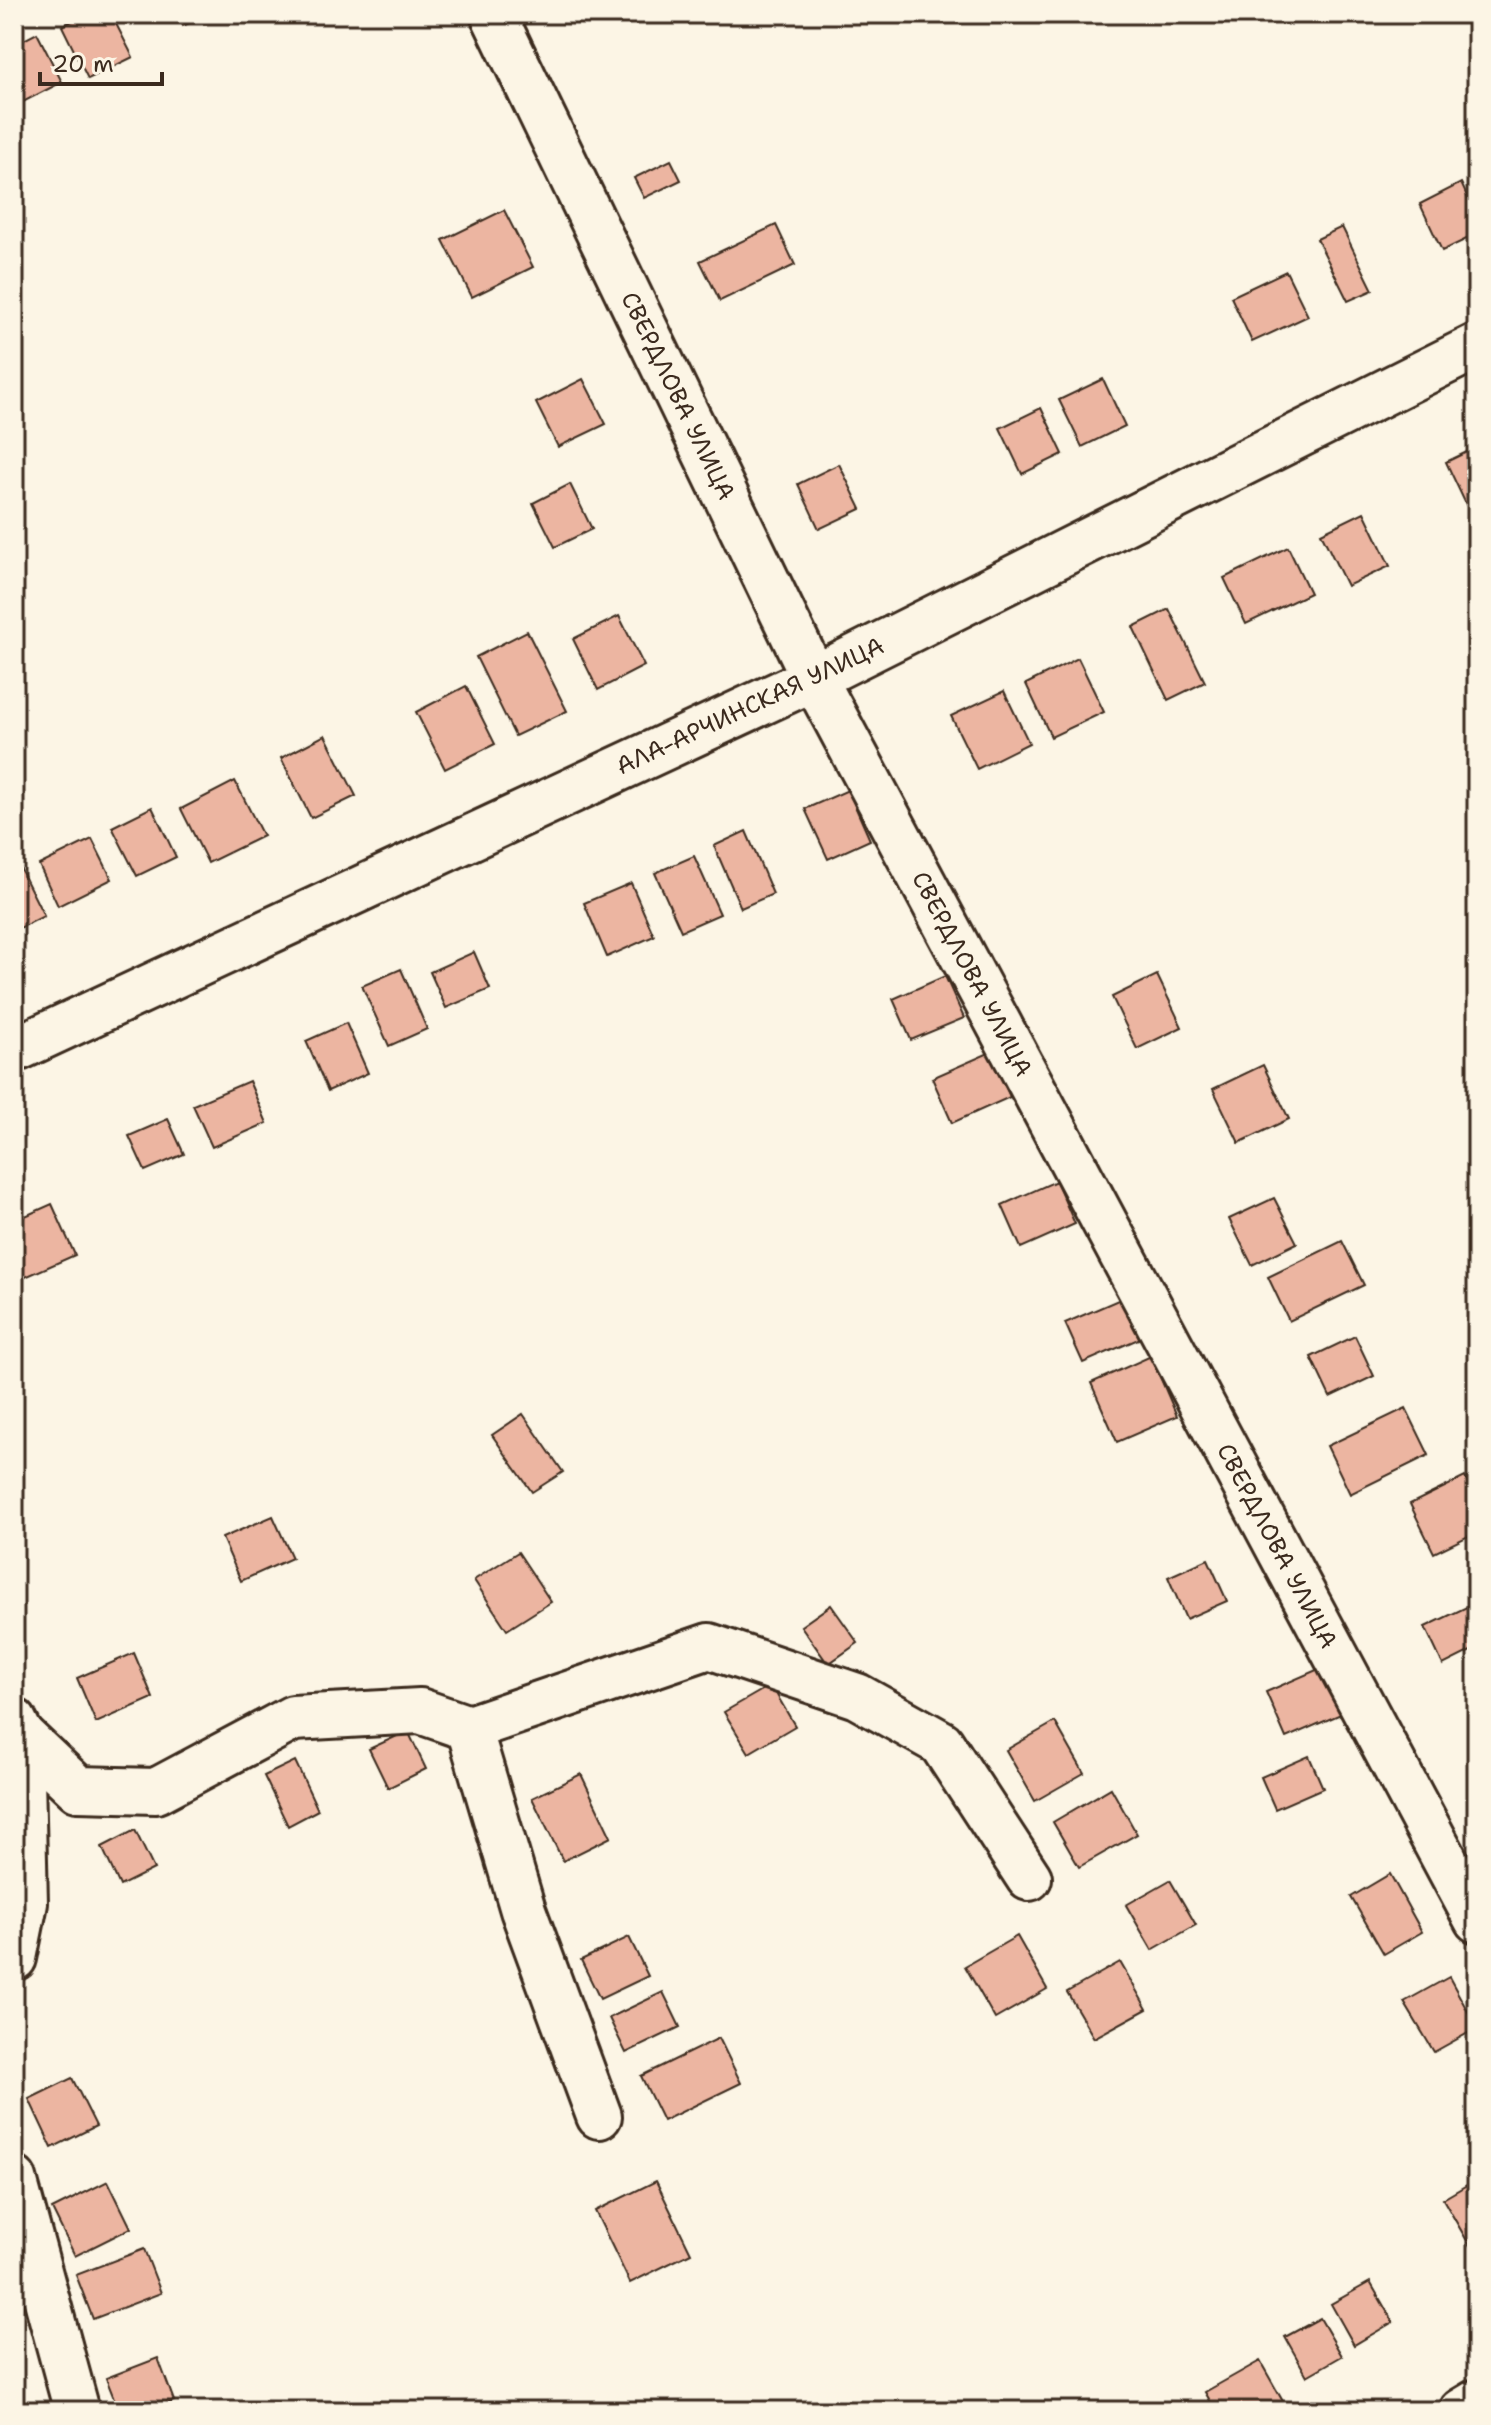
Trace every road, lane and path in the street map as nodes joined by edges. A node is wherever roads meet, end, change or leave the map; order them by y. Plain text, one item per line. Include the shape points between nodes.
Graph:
1 (493, 14) edge
2 (1477, 346) edge
3 (814, 678) junction
4 (14, 1050) edge
5 (17, 1728) edge
6 (469, 1728) junction
7 (1029, 1878) dead end
8 (1477, 1920) edge
9 (14, 1958) edge
10 (599, 2116) dead end
11 (14, 2179) edge
12 (1477, 2402) edge
13 (77, 2411) edge
14 (1462, 2411) edge

1 - 3 street, СВЕРДЛОВА УЛИЦА
2 - 3 street, АЛА-АРЧИНСКАЯ УЛИЦА
3 - 4 street, АЛА-АРЧИНСКАЯ УЛИЦА
3 - 8 street, СВЕРДЛОВА УЛИЦА
5 - 6 street via 78,1789 156,1791 293,1718 420,1711
5 - 9 street via 25,1903
6 - 7 street via 709,1646 857,1696 941,1743
6 - 10 street via 523,1910
11 - 13 street
12 - 14 street

